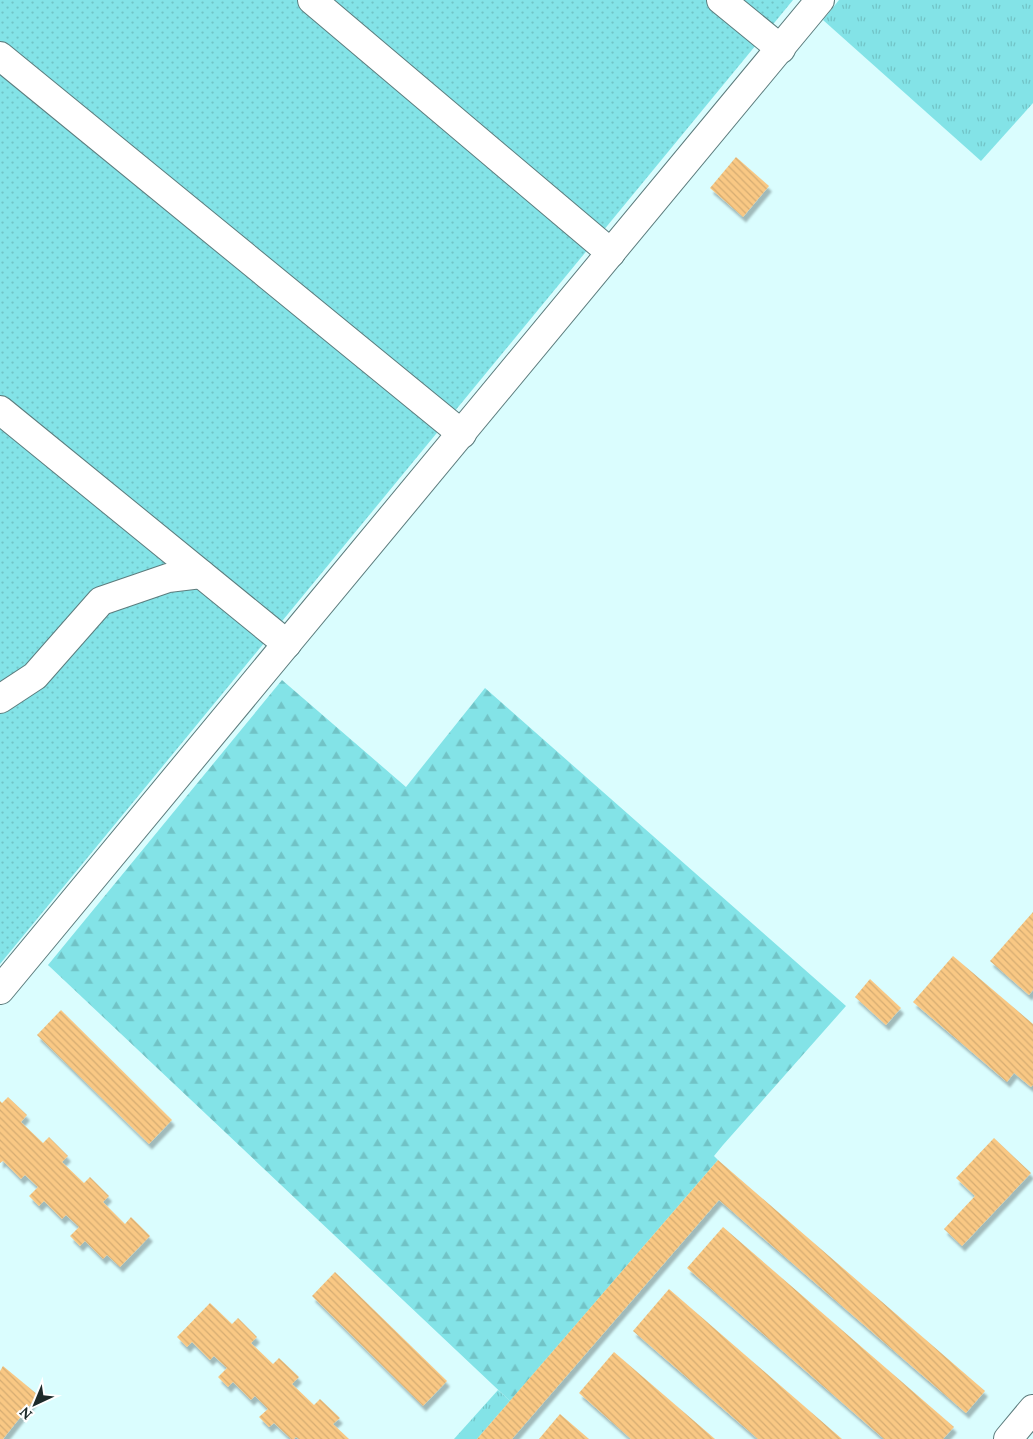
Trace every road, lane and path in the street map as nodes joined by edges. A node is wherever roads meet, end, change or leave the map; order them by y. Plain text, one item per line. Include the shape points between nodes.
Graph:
1 (312, 0) edge
2 (721, 0) edge
3 (820, 0) edge
4 (781, 49) junction
5 (0, 56) edge
6 (611, 253) junction
7 (0, 410) edge
8 (462, 434) junction
9 (201, 574) junction
10 (287, 644) junction
11 (0, 699) edge
12 (0, 990) edge
13 (1033, 1409) edge
14 (1008, 1439) edge

1 - 6 street
2 - 4 street
3 - 4 street
4 - 6 street
5 - 8 street
6 - 8 street
7 - 9 street
8 - 10 street
9 - 10 street
9 - 11 street via 168,578 101,601 35,676
10 - 12 street
13 - 14 street

